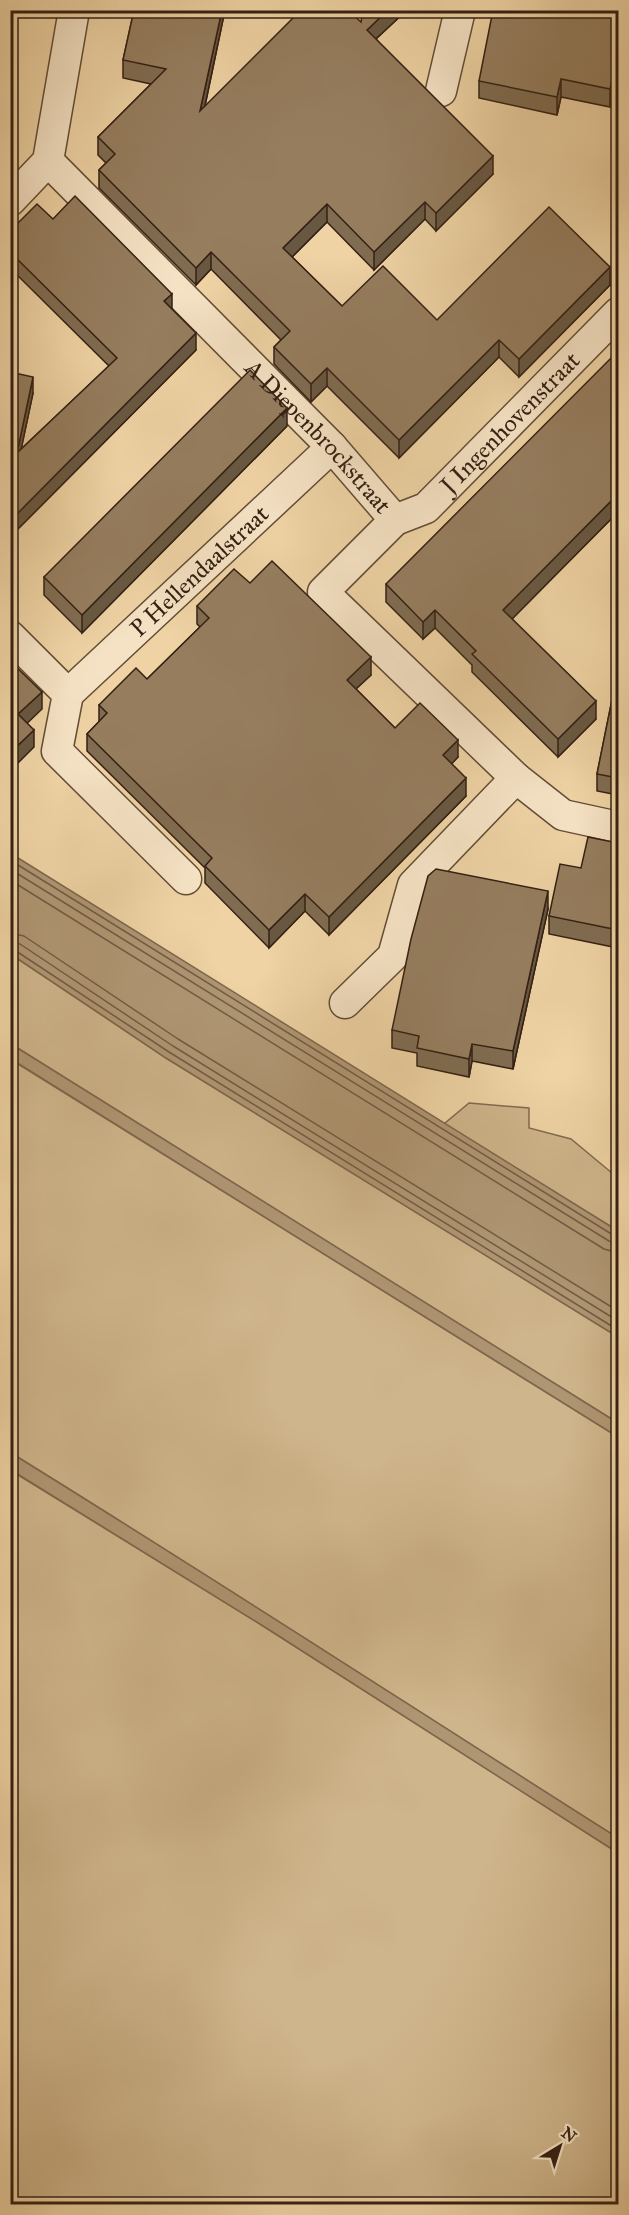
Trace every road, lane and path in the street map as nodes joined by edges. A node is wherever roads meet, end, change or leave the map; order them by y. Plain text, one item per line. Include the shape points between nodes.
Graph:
1 (74, 10) edge
2 (460, 10) edge
3 (441, 91) dead end
4 (48, 161) junction
5 (10, 201) edge
6 (618, 314) edge
7 (332, 447) junction
8 (395, 520) junction
9 (10, 636) edge
10 (68, 694) junction
11 (516, 778) junction
12 (618, 828) edge
13 (186, 879) dead end
14 (345, 1003) dead end

1 - 4 street
2 - 3 street
4 - 5 street
4 - 7 street, A Diepenbrockstraat
6 - 8 street, J Ingenhovenstraat via 426,508
7 - 8 street, A Diepenbrockstraat
7 - 10 street, P Hellendaalstraat
8 - 11 street, A Diepenbrockstraat via 323,592
9 - 10 street
10 - 13 street via 57,751
11 - 12 street, A Diepenbrockstraat via 563,815
11 - 14 street via 413,885 393,956

